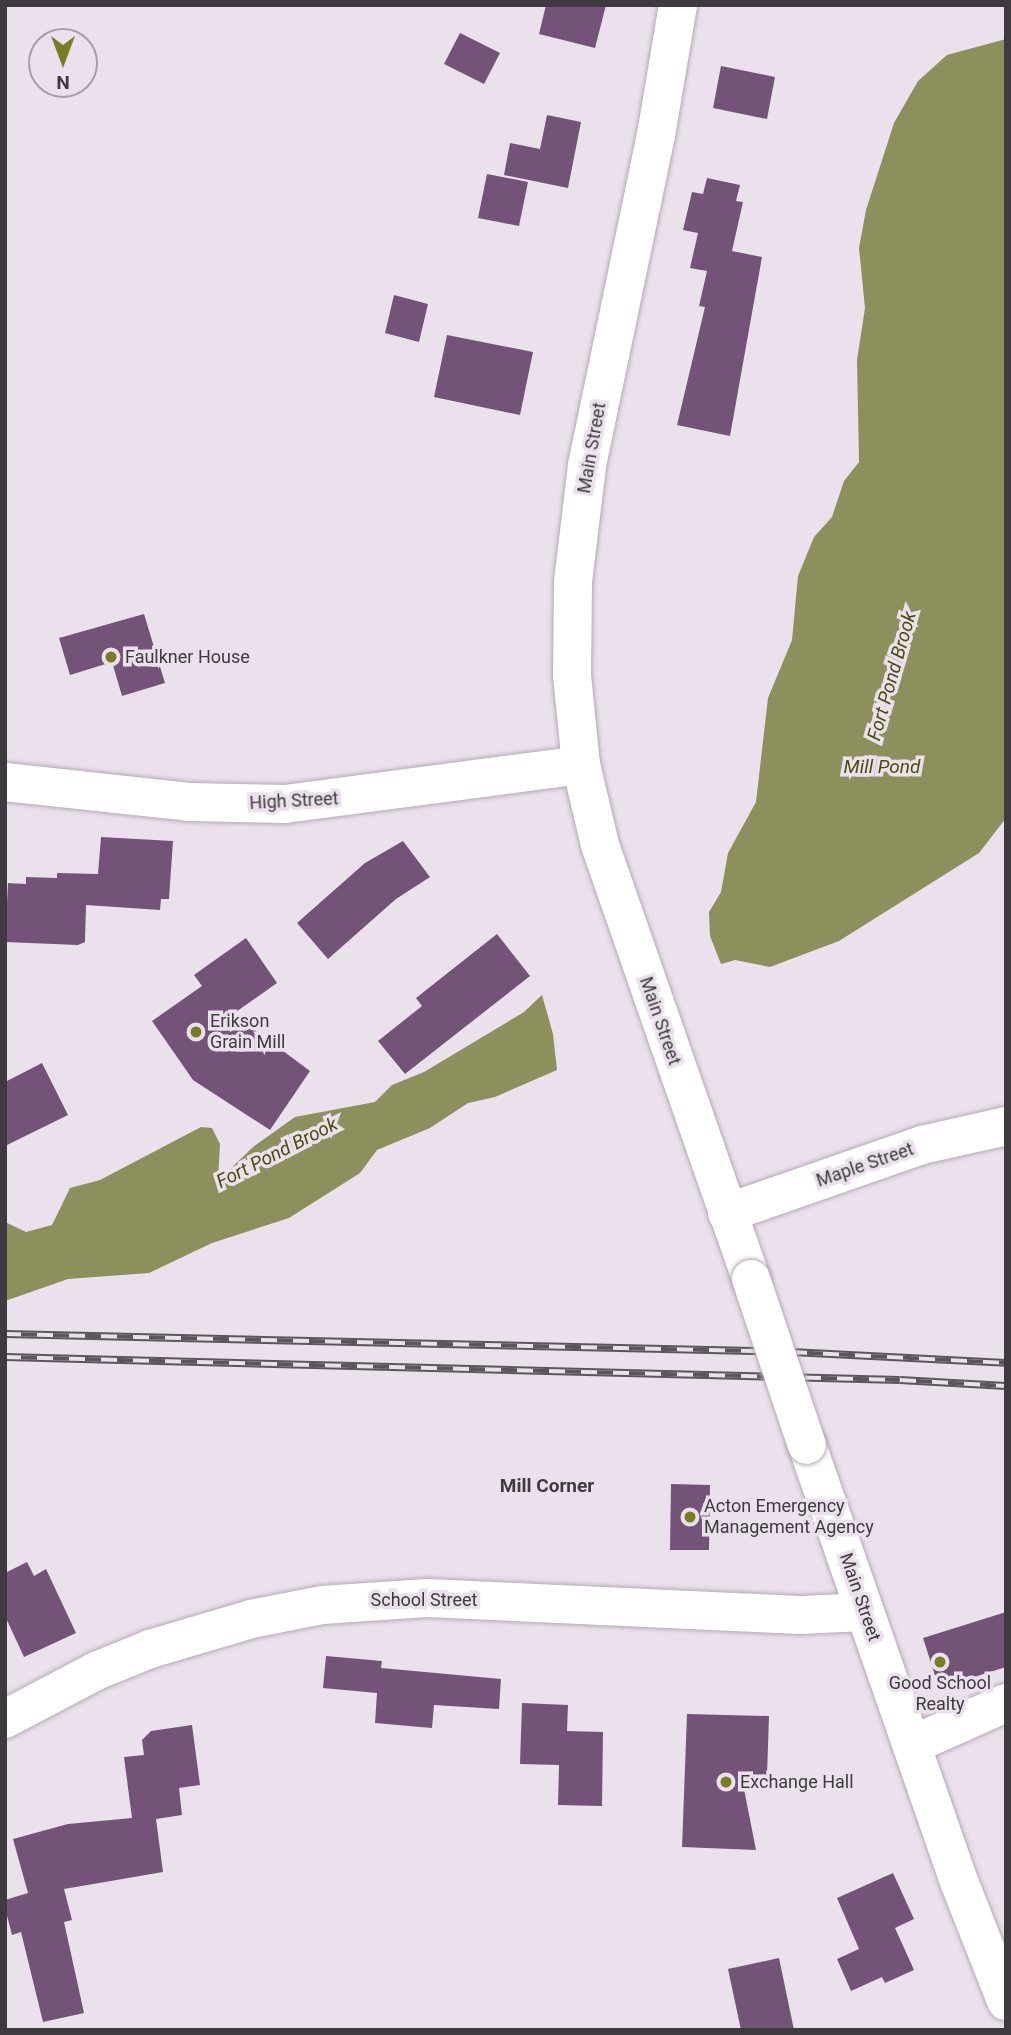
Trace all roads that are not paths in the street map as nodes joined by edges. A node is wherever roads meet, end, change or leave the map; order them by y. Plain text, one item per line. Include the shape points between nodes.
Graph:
1 (678, 5) edge
2 (581, 765) junction
3 (5, 782) edge
4 (1006, 1126) edge
5 (727, 1213) junction
6 (864, 1612) junction
7 (1006, 1703) edge
8 (5, 1719) edge
9 (912, 1745) junction
10 (1006, 2001) edge

1 - 2 main road, Main Street via 580,514 572,652
2 - 3 main road, High Street via 343,799 273,804 189,802
2 - 5 main road, Main Street via 600,845
4 - 5 main road, Maple Street via 922,1145
5 - 6 main road, Main Street, bridge
6 - 8 main road, School Street via 800,1615 427,1598 330,1604 251,1619 150,1649 96,1671
6 - 9 main road, Main Street
7 - 9 main road
9 - 10 main road, Main Street

